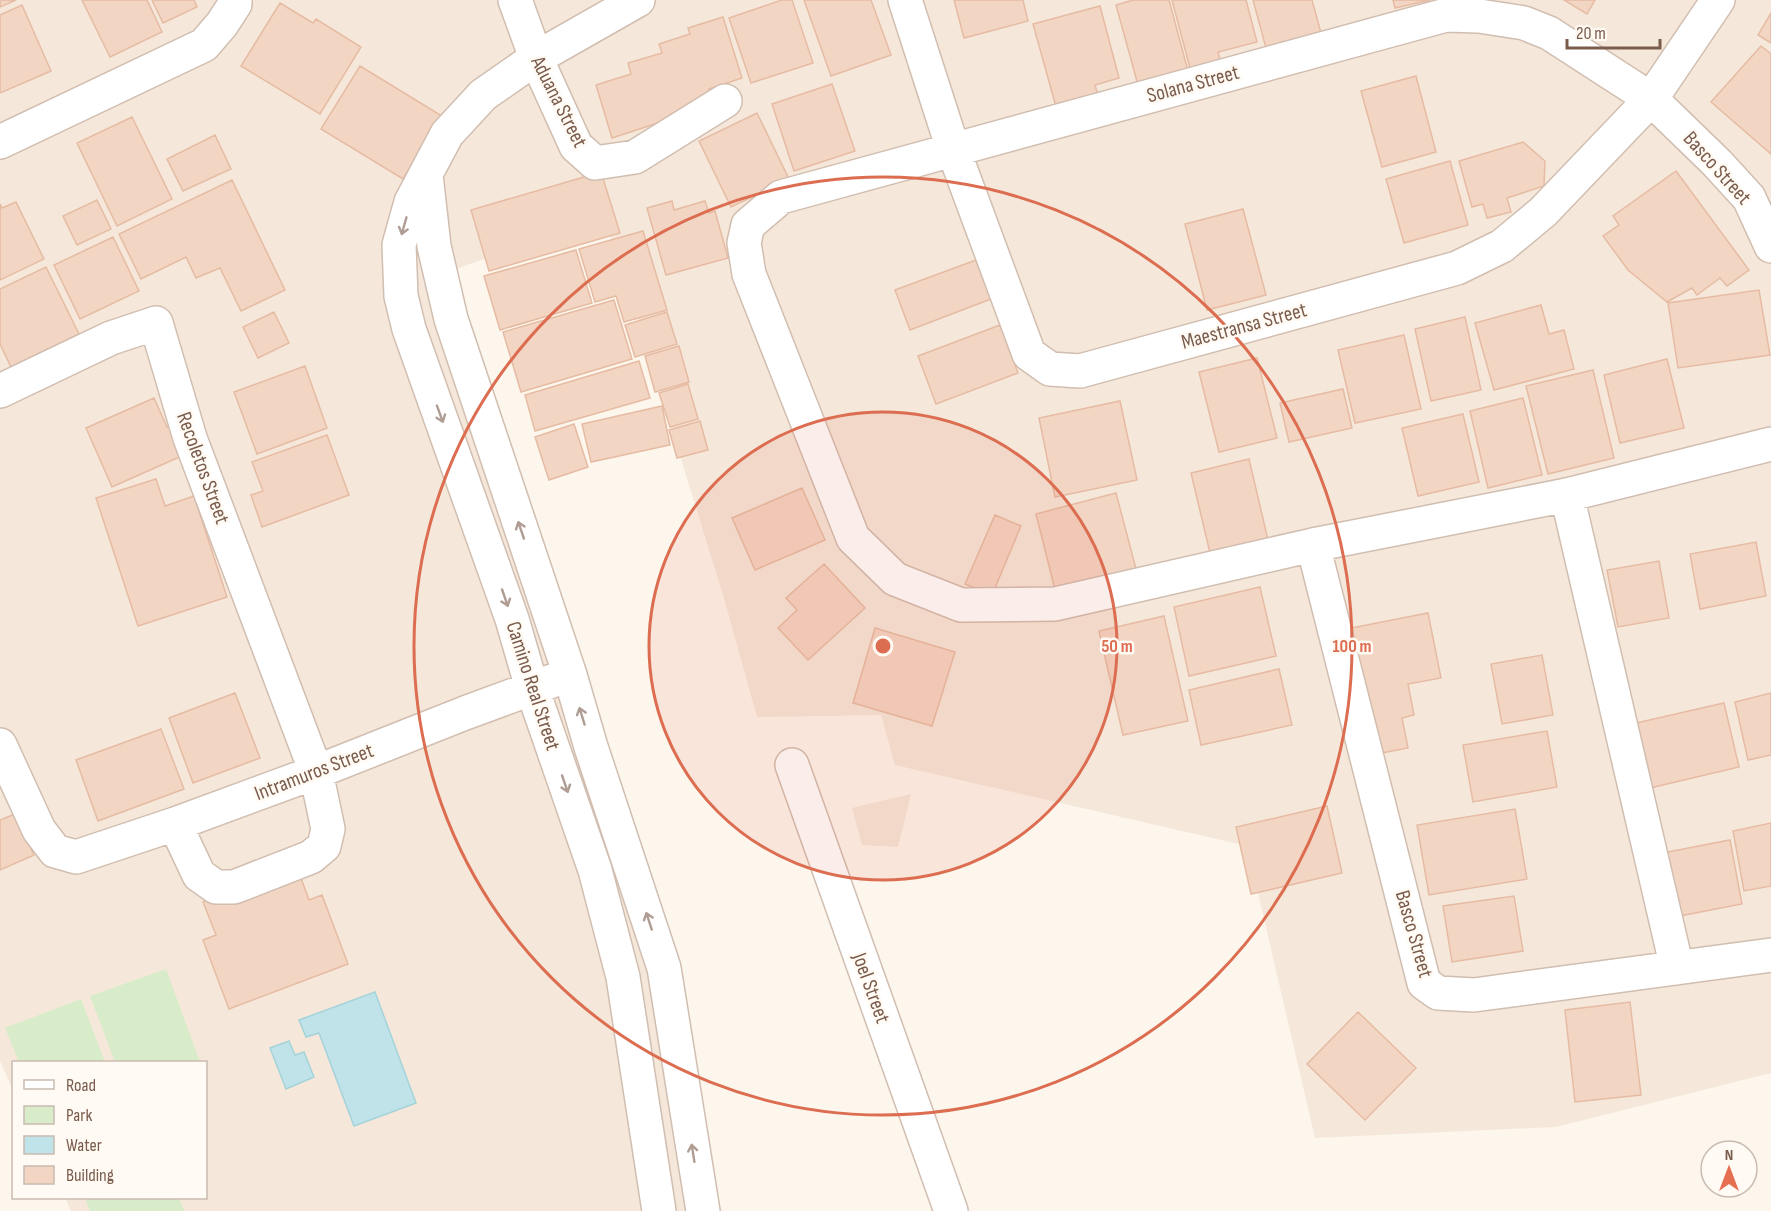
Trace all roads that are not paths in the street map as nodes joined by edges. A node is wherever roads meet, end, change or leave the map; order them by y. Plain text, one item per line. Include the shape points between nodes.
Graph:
1 (235, 0) edge
2 (515, 0) edge
3 (638, 0) edge
4 (905, 0) edge
5 (1718, 0) edge
6 (536, 58) junction
7 (1651, 99) junction
8 (725, 101) dead end
9 (0, 142) edge
10 (953, 149) junction
11 (426, 172) junction
12 (1771, 246) edge
13 (0, 391) edge
14 (1771, 444) edge
15 (1567, 495) junction
16 (1312, 546) junction
17 (570, 675) junction
18 (532, 688) junction
19 (0, 745) edge
20 (792, 765) dead end
21 (316, 772) junction
22 (175, 824) junction
23 (1771, 955) edge
24 (660, 956) junction
25 (619, 963) junction
26 (1677, 968) junction
27 (659, 1211) edge
28 (703, 1211) edge
29 (951, 1211) edge

1 - 9 street via 204,45
2 - 6 street, Aduana Street
3 - 6 street, Camino Real Street
4 - 10 street, Maestransa Street
5 - 7 street, Maestransa Street
6 - 8 street, Aduana Street via 576,146 595,163 635,157
6 - 11 street, Camino Real Street via 483,96 447,134
7 - 10 street, Solana Street via 1549,33 1524,23 1446,15
7 - 10 street, Maestransa Street via 1543,212 1502,246 1466,264 1080,371 1050,369 1029,354
7 - 12 street, Basco Street via 1749,198
10 - 16 street, Solana Street via 781,196 748,225 744,243 749,274 853,538 895,579 961,605 1055,604
17 -> 11 street, Camino Real Street via 451,320 434,246
11 -> 18 street, Camino Real Street via 411,202 399,245 401,296
13 - 21 street, Recoletos Street via 111,338 156,322 190,438
14 - 15 street
15 - 16 street
15 - 26 street
16 - 26 street, Basco Street via 1424,982 1438,993 1474,995
17 - 18 street, Intramuros Street
24 -> 17 street, Camino Real Street
18 - 21 street, Intramuros Street
18 -> 25 street, Camino Real Street via 595,870
19 - 22 street, Intramuros Street via 39,830 55,851 76,857
20 - 29 street, Joel Street
21 - 22 street, Intramuros Street
21 - 22 street via 328,829 324,846 311,857 234,887 216,887 200,875
23 - 26 street, Basco Street
24 - 25 street
28 -> 24 street, Camino Real Street
25 - 27 street, Camino Real Street

